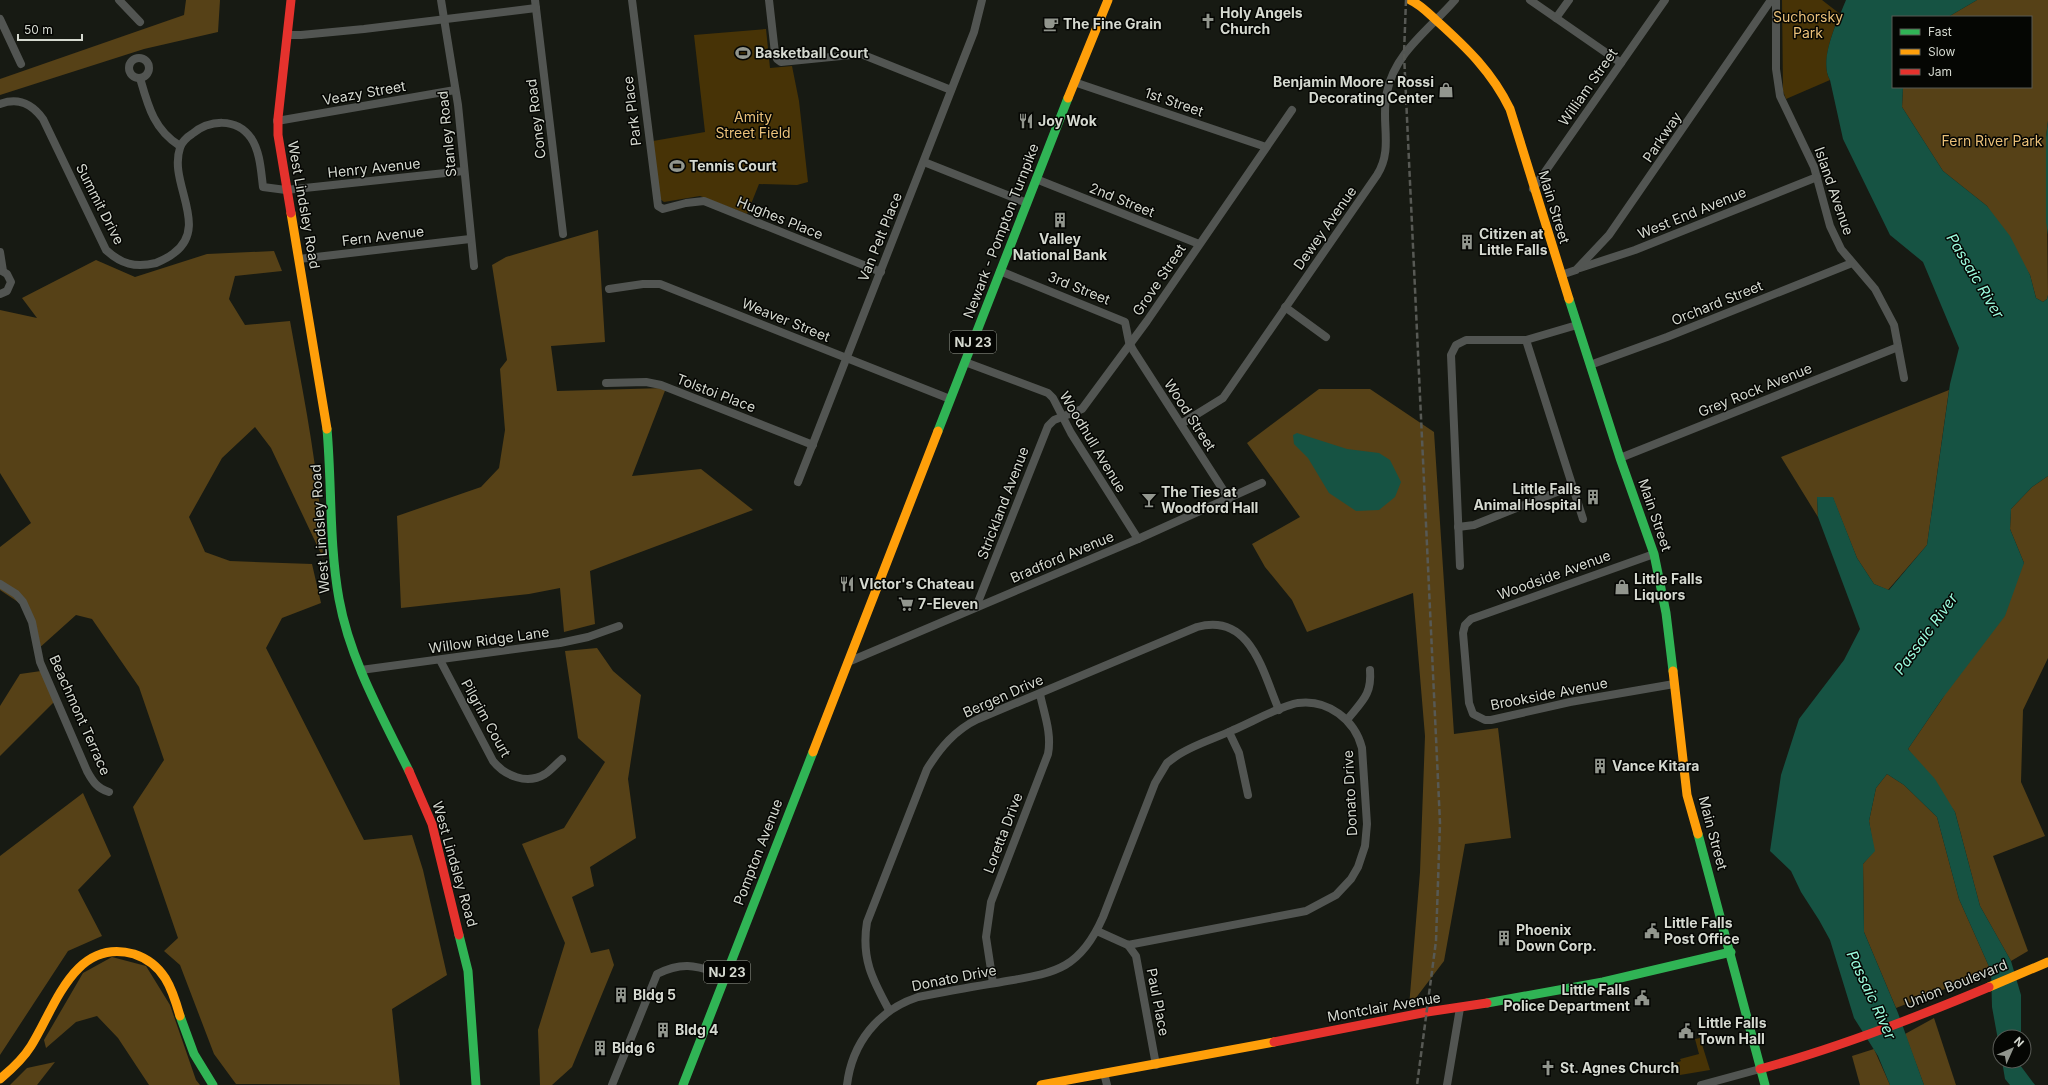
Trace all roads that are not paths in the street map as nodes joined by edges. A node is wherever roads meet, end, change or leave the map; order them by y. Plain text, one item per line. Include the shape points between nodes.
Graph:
1 (119, 0) edge
2 (291, 0) edge
3 (440, 0) edge
4 (632, 0) edge
5 (769, 0) edge
6 (982, 0) edge
7 (1108, 0) edge
8 (1455, 0) edge
9 (1530, 0) edge
10 (1569, 0) edge
11 (1665, 0) edge
12 (1771, 0) edge
13 (1776, 0) edge
14 (1413, 1) edge
15 (535, 4) edge
16 (1556, 18) junction
17 (0, 19) edge
18 (443, 19) junction
19 (1436, 21) junction
20 (140, 22) dead end
21 (288, 35) junction
22 (1621, 63) junction
23 (21, 64) dead end
24 (140, 78) dead end
25 (1074, 82) junction
26 (455, 90) junction
27 (951, 90) junction
28 (0, 104) edge
29 (1292, 110) dead end
30 (277, 121) junction
31 (180, 146) junction
32 (1266, 147) junction
33 (924, 162) junction
34 (464, 171) junction
35 (1817, 177) junction
36 (1036, 179) junction
37 (286, 190) junction
38 (1533, 190) junction
39 (1027, 203) junction
40 (669, 207) joint
41 (563, 234) dead end
42 (470, 239) junction
43 (1199, 244) junction
44 (0, 252) edge
45 (299, 259) junction
46 (1852, 263) junction
47 (474, 266) dead end
48 (1000, 270) junction
49 (1576, 270) junction
50 (2, 271) edge
51 (881, 272) junction
52 (1561, 275) junction
53 (609, 289) dead end
54 (0, 294) edge
55 (1286, 307) junction
56 (1577, 325) junction
57 (1326, 337) dead end
58 (1526, 340) junction
59 (1130, 344) junction
60 (1898, 347) junction
61 (847, 358) junction
62 (965, 362) junction
63 (1590, 365) junction
64 (1904, 378) dead end
65 (606, 383) dead end
66 (950, 399) junction
67 (1063, 416) junction
68 (1181, 424) junction
69 (813, 444) junction
70 (1620, 458) junction
71 (798, 482) dead end
72 (1262, 484) dead end
73 (1572, 486) junction
74 (1229, 499) junction
75 (1583, 519) dead end
76 (1458, 527) junction
77 (1138, 539) junction
78 (1654, 554) junction
79 (1460, 566) dead end
80 (0, 584) edge
81 (976, 607) junction
82 (1465, 625) joint
83 (619, 626) dead end
84 (860, 630) joint
85 (440, 660) junction
86 (848, 662) junction
87 (361, 670) junction
88 (1370, 670) dead end
89 (1674, 684) junction
90 (1040, 694) junction
91 (1279, 710) junction
92 (1347, 720) junction
93 (1229, 732) junction
94 (562, 759) dead end
95 (109, 792) dead end
96 (1248, 795) dead end
97 (1097, 931) junction
98 (1128, 945) junction
99 (1731, 952) junction
100 (2048, 962) edge
101 (726, 975) junction
102 (993, 983) junction
103 (1460, 1008) junction
104 (889, 1010) junction
105 (1156, 1065) junction
106 (1760, 1069) junction
107 (1104, 1073) junction
108 (0, 1079) edge
109 (213, 1085) edge
110 (476, 1085) edge
111 (612, 1085) edge
112 (683, 1085) edge
113 (847, 1085) edge
114 (1041, 1085) edge
115 (1106, 1085) edge
116 (1447, 1085) edge
117 (1701, 1085) edge
118 (1765, 1085) edge

1 - 20 street
2 - 21 main road, West Lindsley Road
3 - 18 street, Stanley Road
4 - 40 street, Park Place via 656,203 660,208
5 - 27 street via 777,59 781,62 861,54
6 - 27 street, Van Pelt Place via 974,32
7 - 25 main road, Newark - Pompton Turnpike / NJ 23
8 - 19 street, Dewey Avenue
9 - 16 street
10 - 16 street
11 - 22 street, William Street
12 - 49 street, Parkway via 1622,217
13 - 35 street, Island Avenue via 1776,69 1780,96
14 - 19 main road, Main Street
15 - 18 street
15 - 41 street, Coney Road
16 - 22 street
17 - 23 street
18 - 21 street
18 - 26 street, Stanley Road
19 - 38 main road, Main Street via 1481,61 1501,89 1510,109
19 - 55 street, Dewey Avenue via 1404,54 1393,70 1385,101 1387,152 1383,166
21 - 30 main road, West Lindsley Road
22 - 38 street, William Street
24 - 31 street via 149,111 156,124
25 - 32 street, 1st Street
25 - 36 main road, Newark - Pompton Turnpike / NJ 23
26 - 30 street, Veazy Street
26 - 34 street, Stanley Road
27 - 33 street, Van Pelt Place
28 - 31 street, Summit Drive via 22,102 34,106 43,118 106,250 117,260 131,265 148,265 164,260 187,240 190,226 176,163
29 - 32 street, Grove Street
30 - 37 main road, West Lindsley Road
31 - 37 street via 202,126 221,122 238,127 250,137 257,151 264,187
32 - 43 street, Grove Street
33 - 39 street
33 - 51 street, Van Pelt Place
34 - 37 street, Henry Avenue
34 - 42 street, Stanley Road
35 - 46 street, Island Avenue via 1830,226 1841,249
35 - 49 street, West End Avenue via 1635,250
36 - 39 main road, Newark - Pompton Turnpike / NJ 23
36 - 43 street, 2nd Street
37 - 45 main road, West Lindsley Road
38 - 52 main road, Main Street
39 - 48 main road, Newark - Pompton Turnpike / NJ 23
40 - 51 street, Hughes Place via 704,201
42 - 45 street, Fern Avenue
42 - 47 street, Stanley Road
43 - 59 street, Grove Street
44 - 50 street
45 - 87 main road, West Lindsley Road via 330,442 333,556 338,594 346,628
46 - 60 street, Island Avenue via 1882,300 1894,325
46 - 63 street, Orchard Street
48 - 59 street, 3rd Street via 1121,318 1125,322
48 - 62 main road, Newark - Pompton Turnpike / NJ 23
49 - 52 street, Parkway
50 - 54 street via 11,282 7,291
51 - 61 street, Van Pelt Place
52 - 56 main road, Main Street
53 - 61 street, Weaver Street via 660,284
55 - 57 street
55 - 68 street, Dewey Avenue via 1222,398
56 - 58 street
56 - 63 main road, Main Street
58 - 73 street
58 - 76 street via 1466,340 1456,345 1451,355
59 - 67 street, Grove Street via 1082,409
59 - 68 street, Wood Street
60 - 64 street, Island Avenue
60 - 70 street, Grey Rock Avenue
61 - 66 street, Weaver Street
61 - 69 street, Van Pelt Place
62 - 66 main road, Newark - Pompton Turnpike / NJ 23
62 - 67 street, Woodhull Avenue via 1048,393 1054,398
63 - 70 main road, Main Street
65 - 69 street, Tolstoi Place via 646,382 661,385
66 - 84 main road, Newark - Pompton Turnpike / NJ 23
67 - 77 street, Woodhull Avenue via 1071,433
67 - 81 street, Strickland Avenue via 1054,420 1044,432
68 - 74 street, Wood Street
69 - 71 street, Van Pelt Place
70 - 78 main road, Main Street
72 - 74 street, Bradford Avenue
73 - 75 street
73 - 76 street via 1474,524
74 - 77 street, Bradford Avenue
76 - 79 street
77 - 81 street, Bradford Avenue
78 - 82 street, Woodside Avenue via 1475,617
78 - 89 main road, Main Street via 1666,613
80 - 95 street, Beachmont Terrace via 23,602 32,622 40,662 87,771 101,790
81 - 86 street, Bradford Avenue
82 - 89 street, Brookside Avenue via 1463,633 1469,703 1473,714 1485,720
83 - 85 street, Willow Ridge Lane via 560,643
84 - 86 main road, Pompton Avenue / NJ 23
85 - 87 street, Willow Ridge Lane
85 - 94 street, Pilgrim Court via 493,761 501,770 518,778 532,778 545,774
86 - 101 main road, Pompton Avenue / NJ 23
87 - 110 main road, West Lindsley Road via 432,824 468,971
88 - 92 street via 1369,691
89 - 99 main road, Main Street via 1690,807
90 - 91 street, Bergen Drive via 1197,627 1213,624 1233,630 1248,641
90 - 102 street, Loretta Drive via 1050,745 991,902 986,937
90 - 104 street, Bergen Drive via 978,719 963,728 940,748 927,769 866,927 868,968
91 - 92 street, Donato Drive via 1298,703 1314,704 1332,709
91 - 93 street, Donato Drive
92 - 98 street, Donato Drive via 1356,731 1362,748 1367,824 1365,846 1358,867 1336,895 1306,911
93 - 96 street via 1239,753
93 - 97 street, Donato Drive via 1181,753 1161,772
97 - 98 street
97 - 102 street, Donato Drive via 1075,958 1056,970 1035,977
98 - 105 street, Paul Place via 1136,956
99 - 103 main road, Montclair Avenue via 1606,981
99 - 106 main road, Main Street
100 - 106 main road, Union Boulevard via 1937,1009
101 - 111 street via 694,965 671,966 657,974
101 - 112 main road, Pompton Avenue / NJ 23
102 - 104 street, Donato Drive via 918,997
103 - 105 main road, Montclair Avenue via 1427,1012
103 - 116 street
104 - 113 street, Donato Drive via 860,1042
105 - 107 main road, Montclair Avenue
106 - 117 street
106 - 118 main road, Main Street
107 - 114 main road, Montclair Avenue
107 - 115 street
108 - 109 main road via 30,1048 62,988 75,970 91,958 121,951 145,958 164,974 172,990 192,1051

